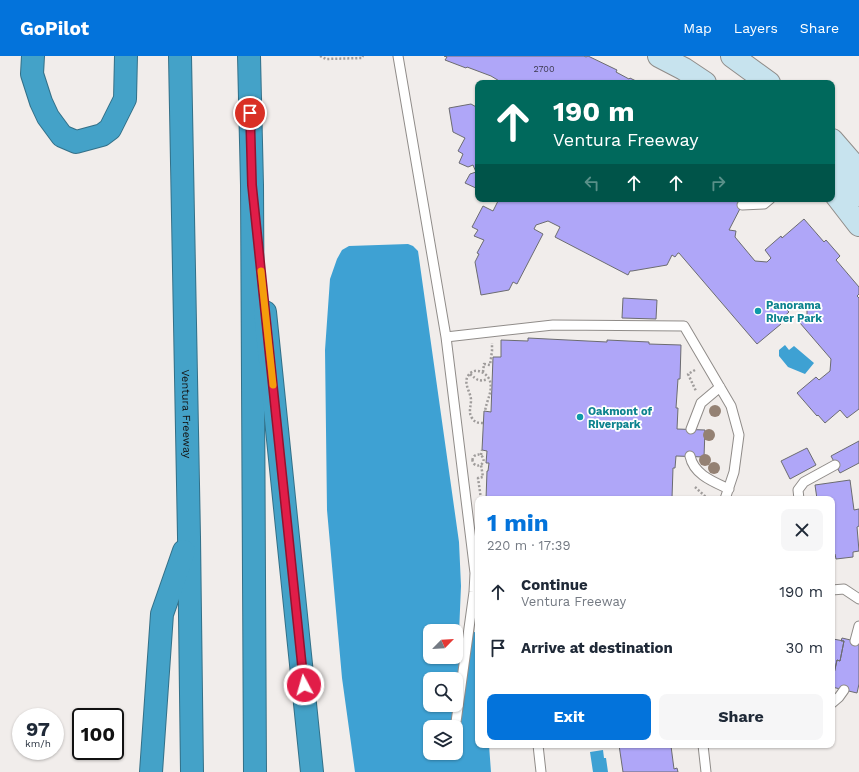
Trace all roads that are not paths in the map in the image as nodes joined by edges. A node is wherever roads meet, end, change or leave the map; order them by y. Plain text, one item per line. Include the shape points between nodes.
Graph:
1 (33, 56) edge
2 (126, 56) edge
3 (180, 56) edge
4 (250, 56) edge
5 (398, 56) edge
6 (659, 56) edge
7 (732, 56) edge
8 (700, 80) edge
9 (765, 80) edge
10 (835, 143) edge
11 (859, 171) edge
12 (835, 172) edge
13 (252, 185) junction
14 (835, 194) edge
15 (859, 195) edge
16 (766, 202) edge
17 (742, 205) dead end
18 (859, 225) edge
19 (446, 337) junction
20 (720, 387) junction
21 (691, 429) dead end
22 (690, 456) dead end
23 (835, 465) dead end
24 (729, 489) junction
25 (726, 496) edge
26 (799, 496) edge
27 (189, 537) junction
28 (835, 590) edge
29 (859, 599) edge
30 (859, 626) edge
31 (854, 641) dead end
32 (844, 690) dead end
33 (835, 700) edge
34 (456, 720) edge
35 (538, 748) edge
36 (703, 748) edge
37 (151, 772) edge
38 (192, 772) edge
39 (255, 772) edge
40 (312, 772) edge
41 (541, 772) edge
42 (706, 772) edge

1 - 2 highway via 32,74 40,102 62,136 76,142 102,135 110,129 125,99
3 - 27 highway, Ventura Freeway
4 - 13 highway
5 - 19 lane
6 - 8 main road
7 - 9 main road
10 - 11 main road
12 - 15 main road via 843,174
13 - 39 highway
13 - 40 highway
14 - 18 main road
16 - 17 lane
19 - 20 lane via 553,325 684,326
19 - 34 lane via 475,574
20 - 21 lane via 701,403
20 - 24 lane via 731,406 739,435
22 - 24 lane via 691,462 701,474
23 - 26 lane via 804,482 798,490
24 - 25 lane
27 - 37 highway via 162,614
27 - 38 highway, Ventura Freeway
28 - 29 lane via 844,589
30 - 31 lane
32 - 33 lane
35 - 41 lane
36 - 42 lane

